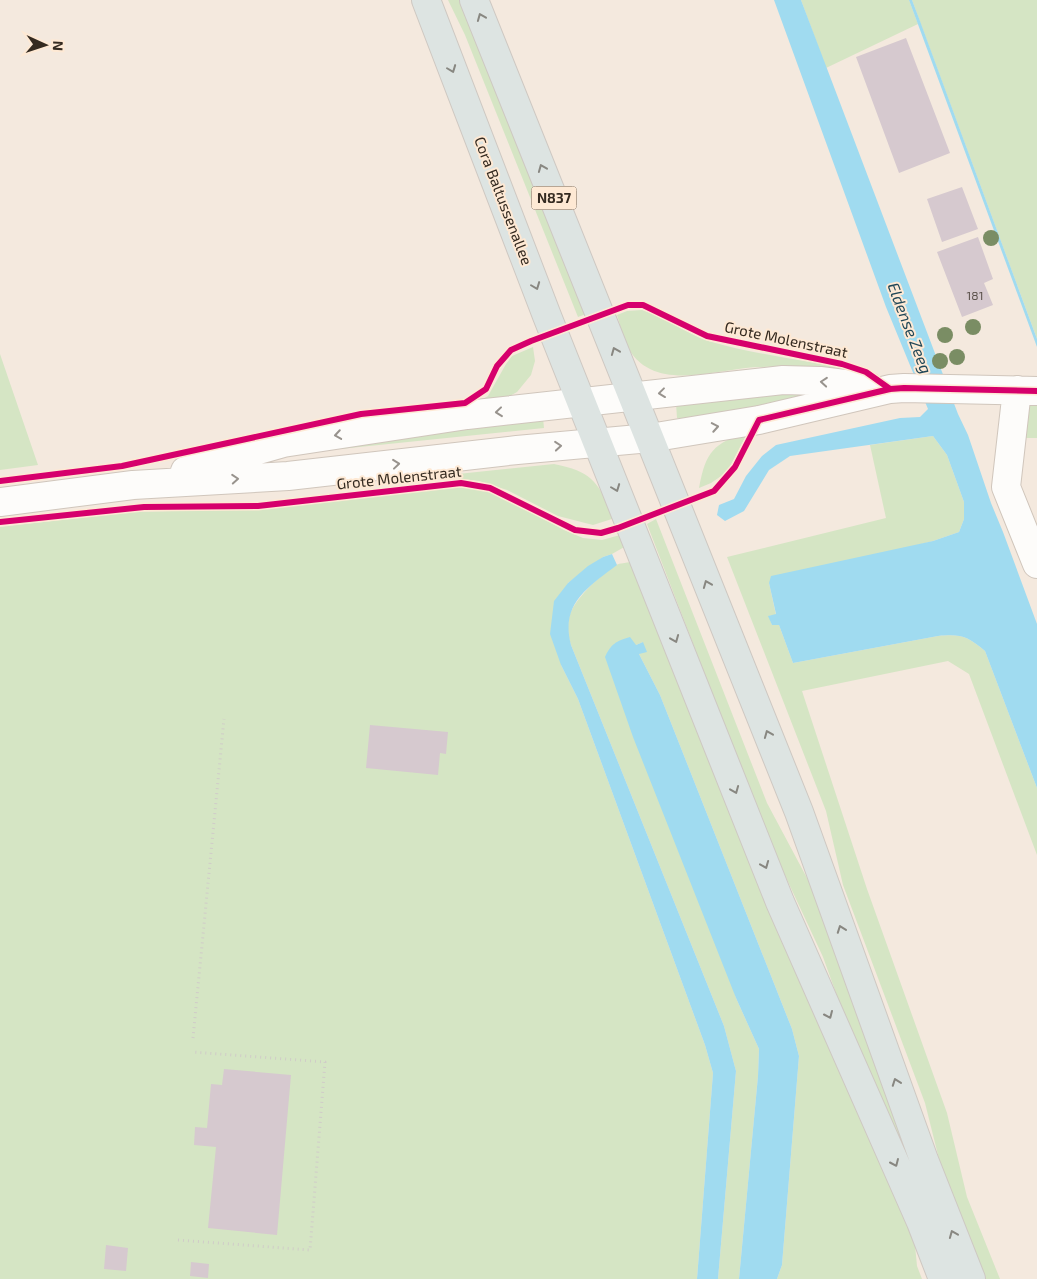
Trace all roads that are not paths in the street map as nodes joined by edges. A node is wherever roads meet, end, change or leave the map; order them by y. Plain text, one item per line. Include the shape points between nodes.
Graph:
1 (426, 0) edge
2 (474, 0) edge
3 (897, 388) junction
4 (1027, 391) edge
5 (634, 396) junction
6 (582, 402) junction
7 (650, 438) junction
8 (598, 443) junction
9 (134, 486) junction
10 (0, 502) edge
11 (1037, 564) edge
12 (943, 1279) edge
13 (971, 1279) edge

1 -> 6 main road, Cora Baltussenallee
5 -> 2 main road, N837
3 - 4 street, Grote Molenstraat
3 -> 5 street, Grote Molenstraat via 783,380
7 -> 3 street, Grote Molenstraat via 759,420
4 - 11 street via 1006,487
5 - 6 street, Grote Molenstraat
5 - 7 main road, N837
6 - 8 main road, Cora Baltussenallee
6 -> 9 street, Grote Molenstraat via 467,415 283,443
7 - 8 street, Grote Molenstraat
13 -> 7 main road via 924,1160 799,812
9 -> 8 street, Grote Molenstraat via 288,476
8 -> 12 main road, Cora Baltussenallee via 780,902
9 - 10 street, Grote Molenstraat

